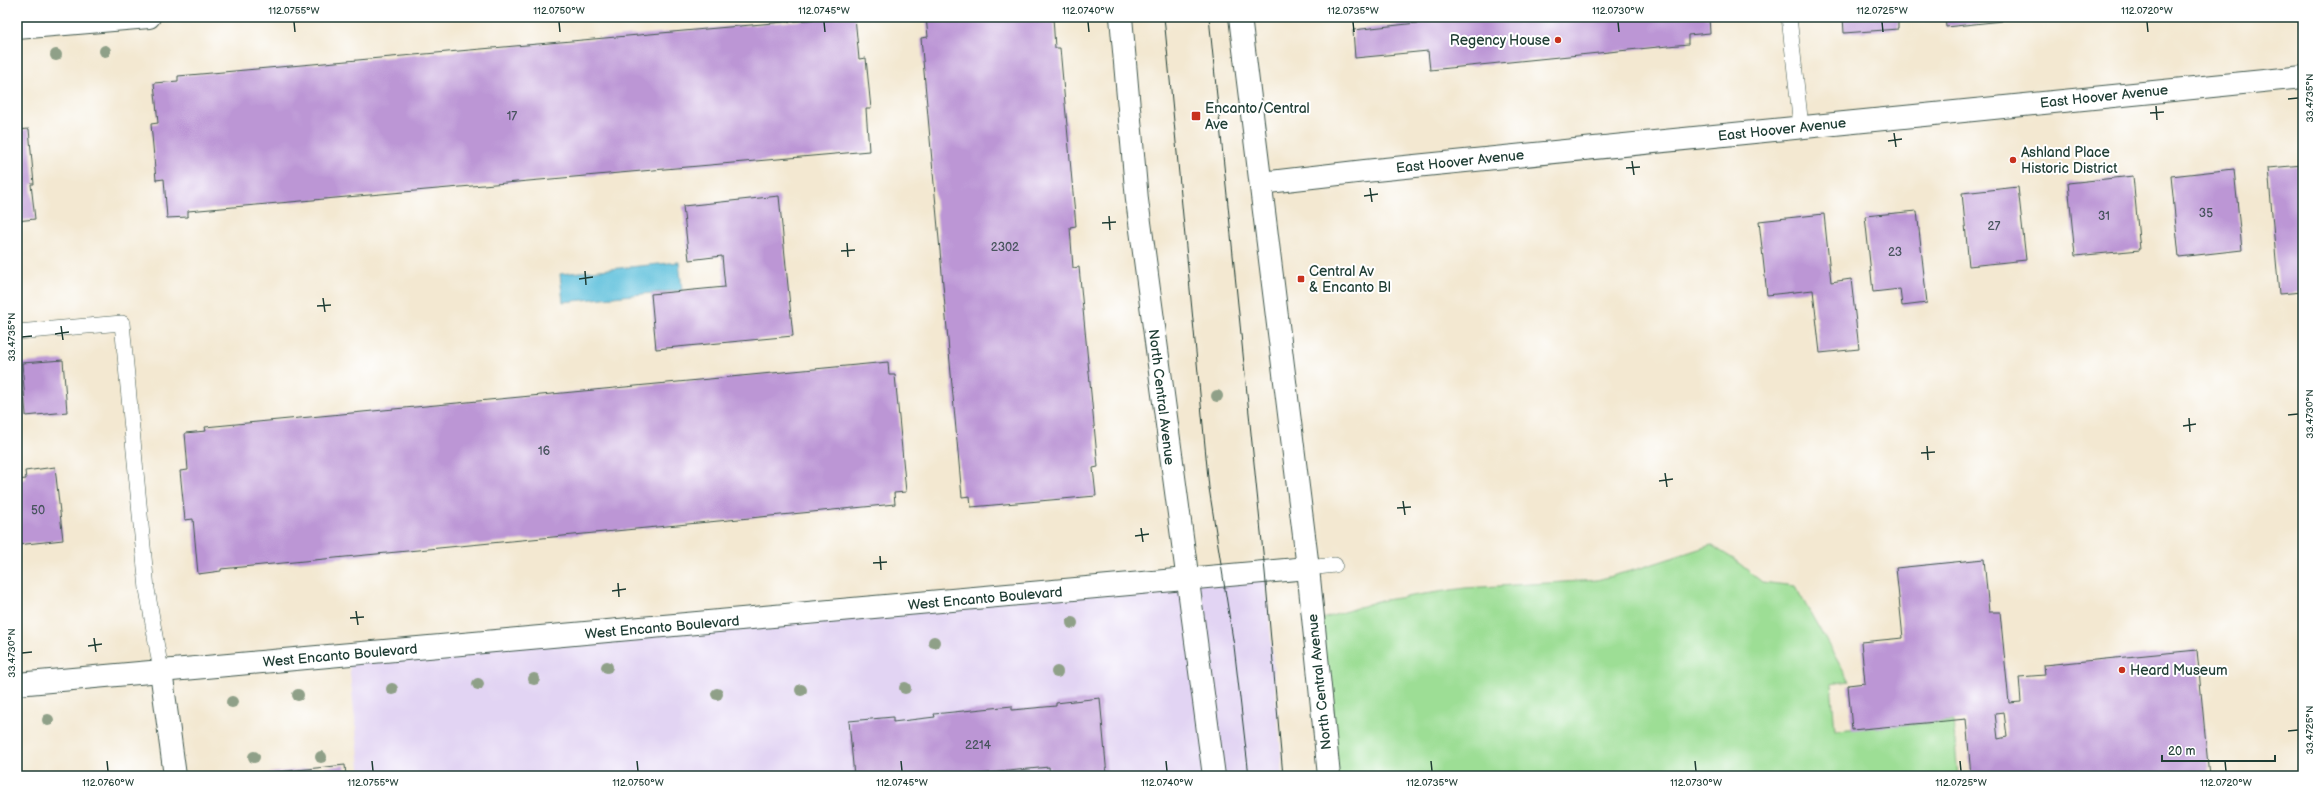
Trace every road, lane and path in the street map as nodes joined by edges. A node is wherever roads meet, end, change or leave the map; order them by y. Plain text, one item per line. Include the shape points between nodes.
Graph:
1 (149, 17) edge
2 (1121, 17) edge
3 (1240, 17) edge
4 (1789, 17) edge
5 (17, 28) edge
6 (2303, 77) edge
7 (1801, 127) junction
8 (1261, 183) junction
9 (17, 332) edge
10 (1336, 565) dead end
11 (1308, 568) junction
12 (1187, 580) junction
13 (161, 671) junction
14 (17, 684) edge
15 (175, 776) edge
16 (1214, 776) edge
17 (1329, 776) edge

1 - 5 street
2 - 12 street, North Central Avenue via 1137,200
3 - 8 street, North Central Avenue
4 - 7 lane
6 - 7 street, East Hoover Avenue
7 - 8 street, East Hoover Avenue via 1357,171
8 - 11 street, North Central Avenue
9 - 13 lane via 122,323 147,589
10 - 11 lane
11 - 12 street, West Encanto Boulevard
11 - 17 street, North Central Avenue
12 - 13 street, West Encanto Boulevard
12 - 16 street, North Central Avenue
13 - 14 street, West Encanto Boulevard
13 - 15 street

